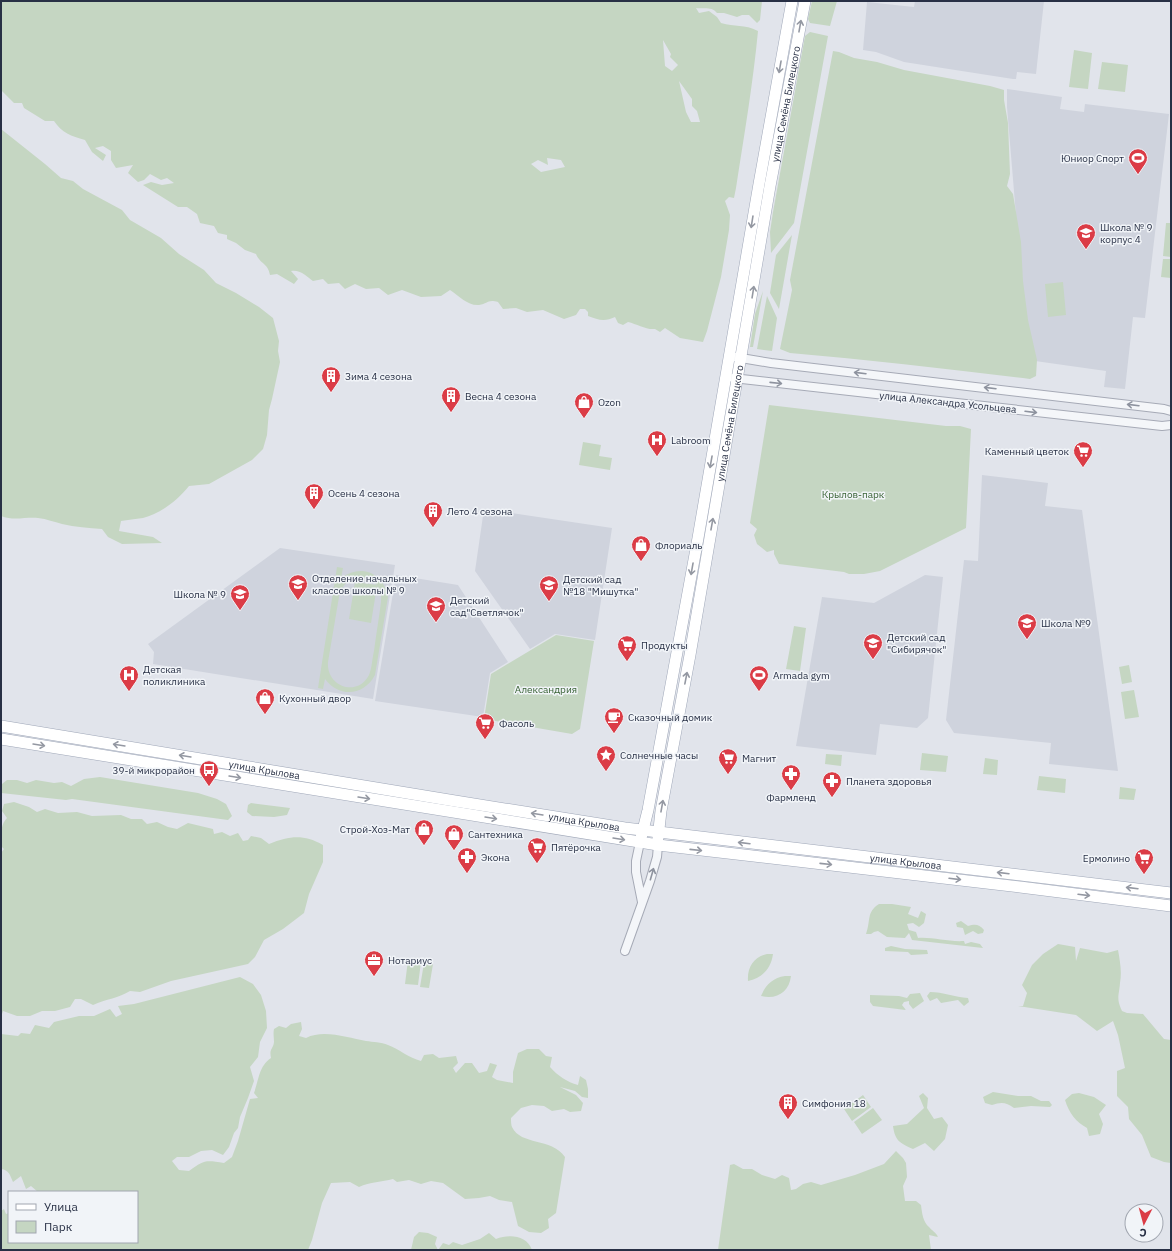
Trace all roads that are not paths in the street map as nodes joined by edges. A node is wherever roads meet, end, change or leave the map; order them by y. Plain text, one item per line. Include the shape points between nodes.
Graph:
1 (792, 1) edge
2 (805, 1) edge
3 (730, 357) junction
4 (741, 358) junction
5 (726, 378) junction
6 (738, 379) junction
7 (1171, 411) edge
8 (1171, 426) edge
9 (1, 726) edge
10 (1, 739) edge
11 (643, 830) junction
12 (658, 832) junction
13 (640, 842) junction
14 (658, 845) junction
15 (1171, 893) edge
16 (642, 902) junction
17 (1171, 906) edge
18 (624, 951) dead end

1 -> 3 main road, улица Семёна Билецкого
4 -> 2 main road, улица Семёна Билецкого
3 - 4 street, улица Александра Усольцева
3 - 5 main road, улица Семёна Билецкого
4 - 6 main road, улица Семёна Билецкого
7 -> 4 street, улица Александра Усольцева
5 - 6 street, улица Александра Усольцева
5 -> 11 main road, улица Семёна Билецкого
6 -> 8 street, улица Александра Усольцева
12 -> 6 main road, улица Семёна Билецкого
11 -> 9 main road, улица Крылова
10 -> 13 main road, улица Крылова
11 - 12 main road, улица Крылова
11 - 13 main road, улица Семёна Билецкого
12 - 14 main road, улица Семёна Билецкого
15 -> 12 main road, улица Крылова
13 - 14 main road, улица Крылова
13 - 16 street, улица Семёна Билецкого via 636,872
16 -> 14 street via 657,857
14 -> 17 main road, улица Крылова
16 - 18 street

